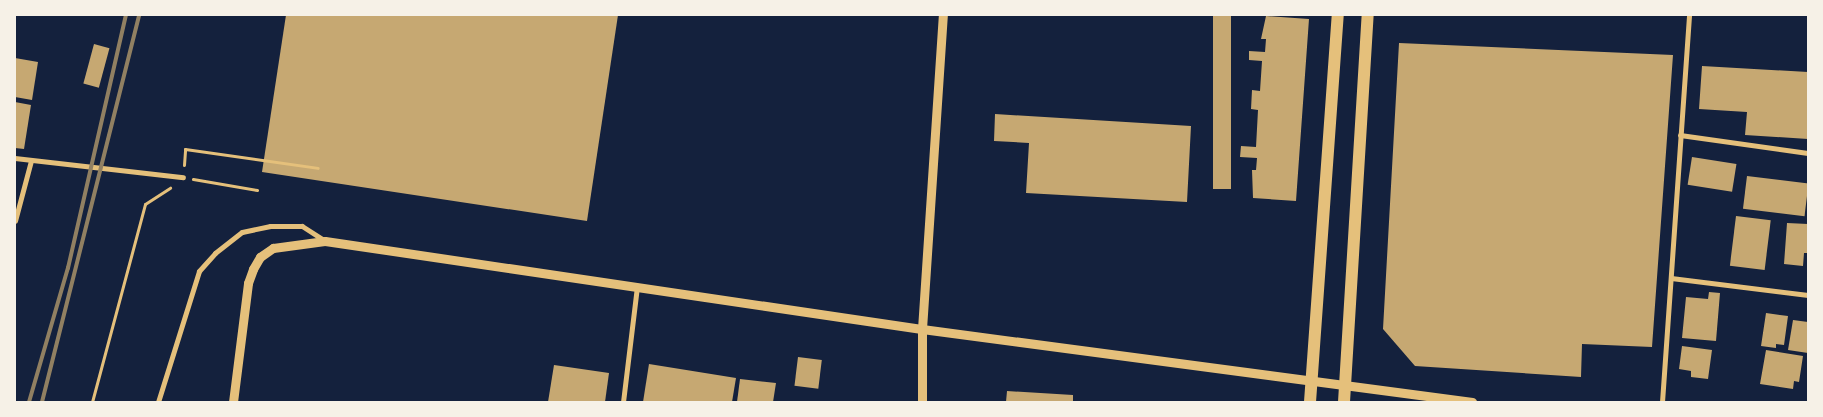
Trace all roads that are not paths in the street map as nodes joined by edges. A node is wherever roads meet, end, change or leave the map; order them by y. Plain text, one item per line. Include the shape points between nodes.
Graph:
1 (943, 15) edge
2 (1338, 15) edge
3 (1368, 15) edge
4 (1689, 15) edge
5 (1680, 135) junction
6 (1808, 153) edge
7 (15, 158) edge
8 (31, 161) junction
9 (183, 177) road end
10 (15, 221) edge
11 (325, 240) junction
12 (1671, 278) junction
13 (638, 286) junction
14 (1808, 295) edge
15 (922, 329) junction
16 (1312, 379) junction
17 (1346, 384) junction
18 (158, 402) edge
19 (233, 402) edge
20 (623, 402) edge
21 (922, 402) edge
22 (1310, 402) edge
23 (1344, 402) edge
24 (1472, 402) edge
25 (1662, 402) edge

1 - 15 street
2 - 16 main road
3 - 17 main road
4 - 5 street
5 - 6 street
5 - 12 street
7 - 8 street
8 - 9 street
8 - 10 street
11 - 13 street
11 - 18 street via 302,226 270,226 242,232 215,252 199,271
11 - 19 street via 273,248 260,257 253,269 248,283
12 - 14 street
12 - 25 street
13 - 15 street
13 - 20 street
15 - 16 street
15 - 21 street
16 - 17 street
16 - 22 main road
17 - 23 main road
17 - 24 street

